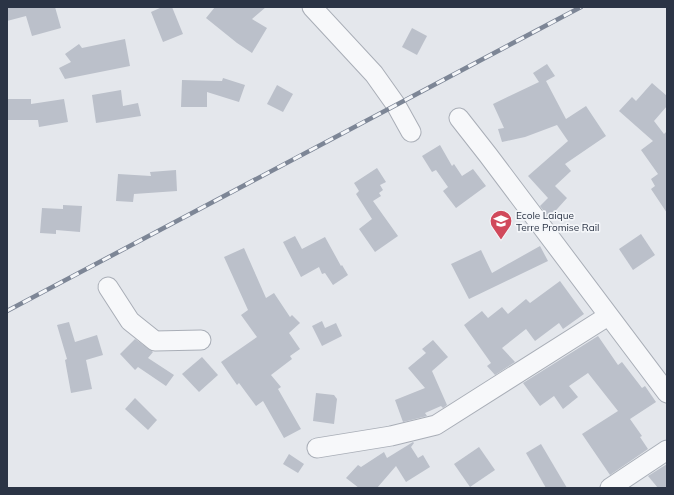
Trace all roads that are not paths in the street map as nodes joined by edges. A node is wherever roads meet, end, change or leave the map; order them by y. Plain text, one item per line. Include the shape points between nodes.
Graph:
1 (312, 7) edge
2 (459, 118) dead end
3 (412, 132) dead end
4 (108, 287) dead end
5 (608, 316) junction
6 (201, 340) dead end
7 (667, 393) edge
8 (317, 448) dead end
9 (667, 450) edge
10 (610, 488) edge

1 - 3 street via 374,74
2 - 5 street
4 - 6 street via 130,321 155,340
5 - 7 street
5 - 8 street via 436,425 391,436
9 - 10 street

